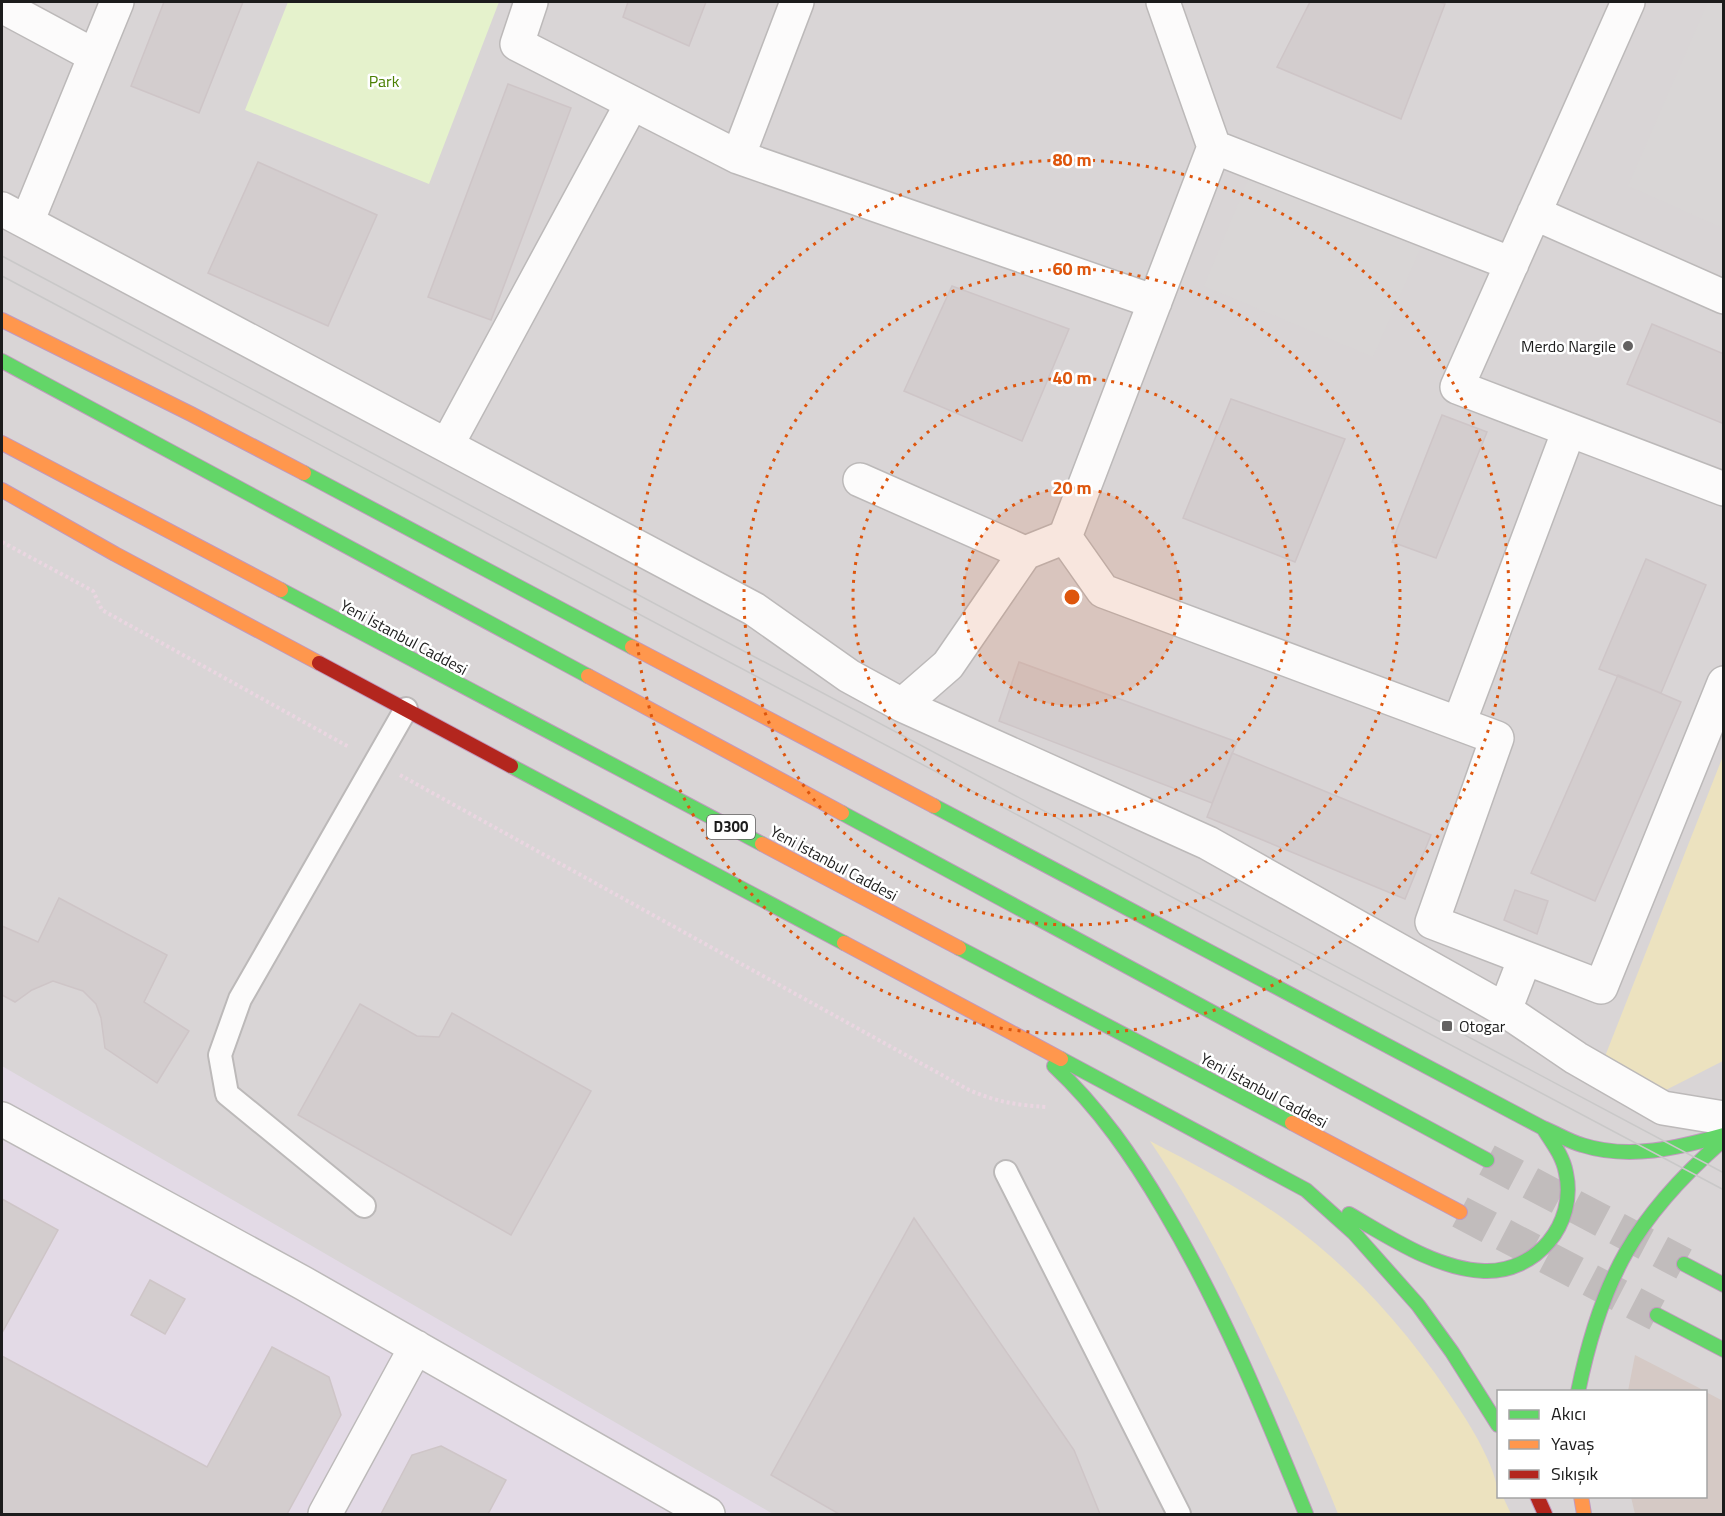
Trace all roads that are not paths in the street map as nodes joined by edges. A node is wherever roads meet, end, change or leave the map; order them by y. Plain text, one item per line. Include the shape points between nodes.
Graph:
1 (117, 2) edge
2 (531, 2) edge
3 (797, 2) edge
4 (1163, 2) edge
5 (1628, 2) edge
6 (2, 6) edge
7 (95, 56) junction
8 (632, 103) junction
9 (1214, 147) junction
10 (738, 157) junction
11 (1534, 213) junction
12 (14, 216) edge
13 (1512, 264) junction
14 (1724, 297) edge
15 (1155, 302) junction
16 (2, 320) edge
17 (2, 361) edge
18 (1569, 430) junction
19 (2, 443) edge
20 (447, 445) junction
21 (860, 480) dead end
22 (1724, 489) edge
23 (2, 490) edge
24 (1065, 537) junction
25 (1025, 553) junction
26 (1724, 683) edge
27 (902, 705) junction
28 (406, 710) junction
29 (1459, 723) junction
30 (1525, 958) junction
31 (1505, 1010) junction
32 (1023, 1039) junction
33 (1724, 1118) edge
34 (2, 1119) edge
35 (1543, 1128) junction
36 (1724, 1135) edge
37 (1724, 1140) edge
38 (1487, 1160) tunnel mouth
39 (1006, 1172) dead end
40 (1306, 1190) junction
41 (364, 1206) dead end
42 (1460, 1212) tunnel mouth
43 (1684, 1264) tunnel mouth
44 (1724, 1284) edge
45 (1657, 1314) tunnel mouth
46 (416, 1347) junction
47 (1724, 1350) edge
48 (1578, 1390) edge
49 (1497, 1423) edge
50 (1537, 1498) edge
51 (1581, 1498) edge
52 (325, 1515) edge
53 (708, 1515) edge
54 (1179, 1515) edge
55 (1306, 1515) edge
56 (1545, 1515) edge
57 (1584, 1515) edge

1 - 7 street
2 - 8 street via 517,44
3 - 10 street
4 - 9 street
5 - 11 street
6 - 7 street
7 - 12 street
8 - 10 street
8 - 20 street
9 - 13 street
9 - 15 street
10 - 15 street
11 - 13 street
11 - 14 street
12 - 20 street
13 - 18 street via 1457,387
15 - 24 street
16 - 35 highway via 191,414
17 - 38 highway
18 - 22 street
18 - 29 street
19 - 42 highway, Yeni İstanbul Caddesi / D300
20 - 27 street via 754,609 849,676
21 - 25 street
23 - 28 highway
24 - 25 street
24 - 29 street via 1103,591
25 - 27 street via 948,665
26 - 30 street via 1601,987
27 - 31 street via 1208,843
28 - 32 highway
28 - 41 lane via 240,999 220,1055 227,1094
29 - 30 street via 1497,738 1432,922
30 - 31 street
31 - 33 street via 1576,1058 1663,1108
32 - 40 highway
32 - 55 highway via 1057,1068 1140,1170 1196,1267
34 - 46 street
35 - 36 highway via 1582,1145 1635,1153 1676,1149
35 - 40 highway via 1567,1172 1568,1194 1563,1215 1556,1233 1542,1250 1526,1263 1506,1269 1463,1268 1404,1245
37 - 48 highway via 1687,1171 1632,1239 1596,1313
39 - 54 lane
40 - 49 highway via 1361,1240 1434,1325
43 - 44 highway
45 - 47 highway
46 - 52 street
46 - 53 street
50 - 56 highway
51 - 57 highway

